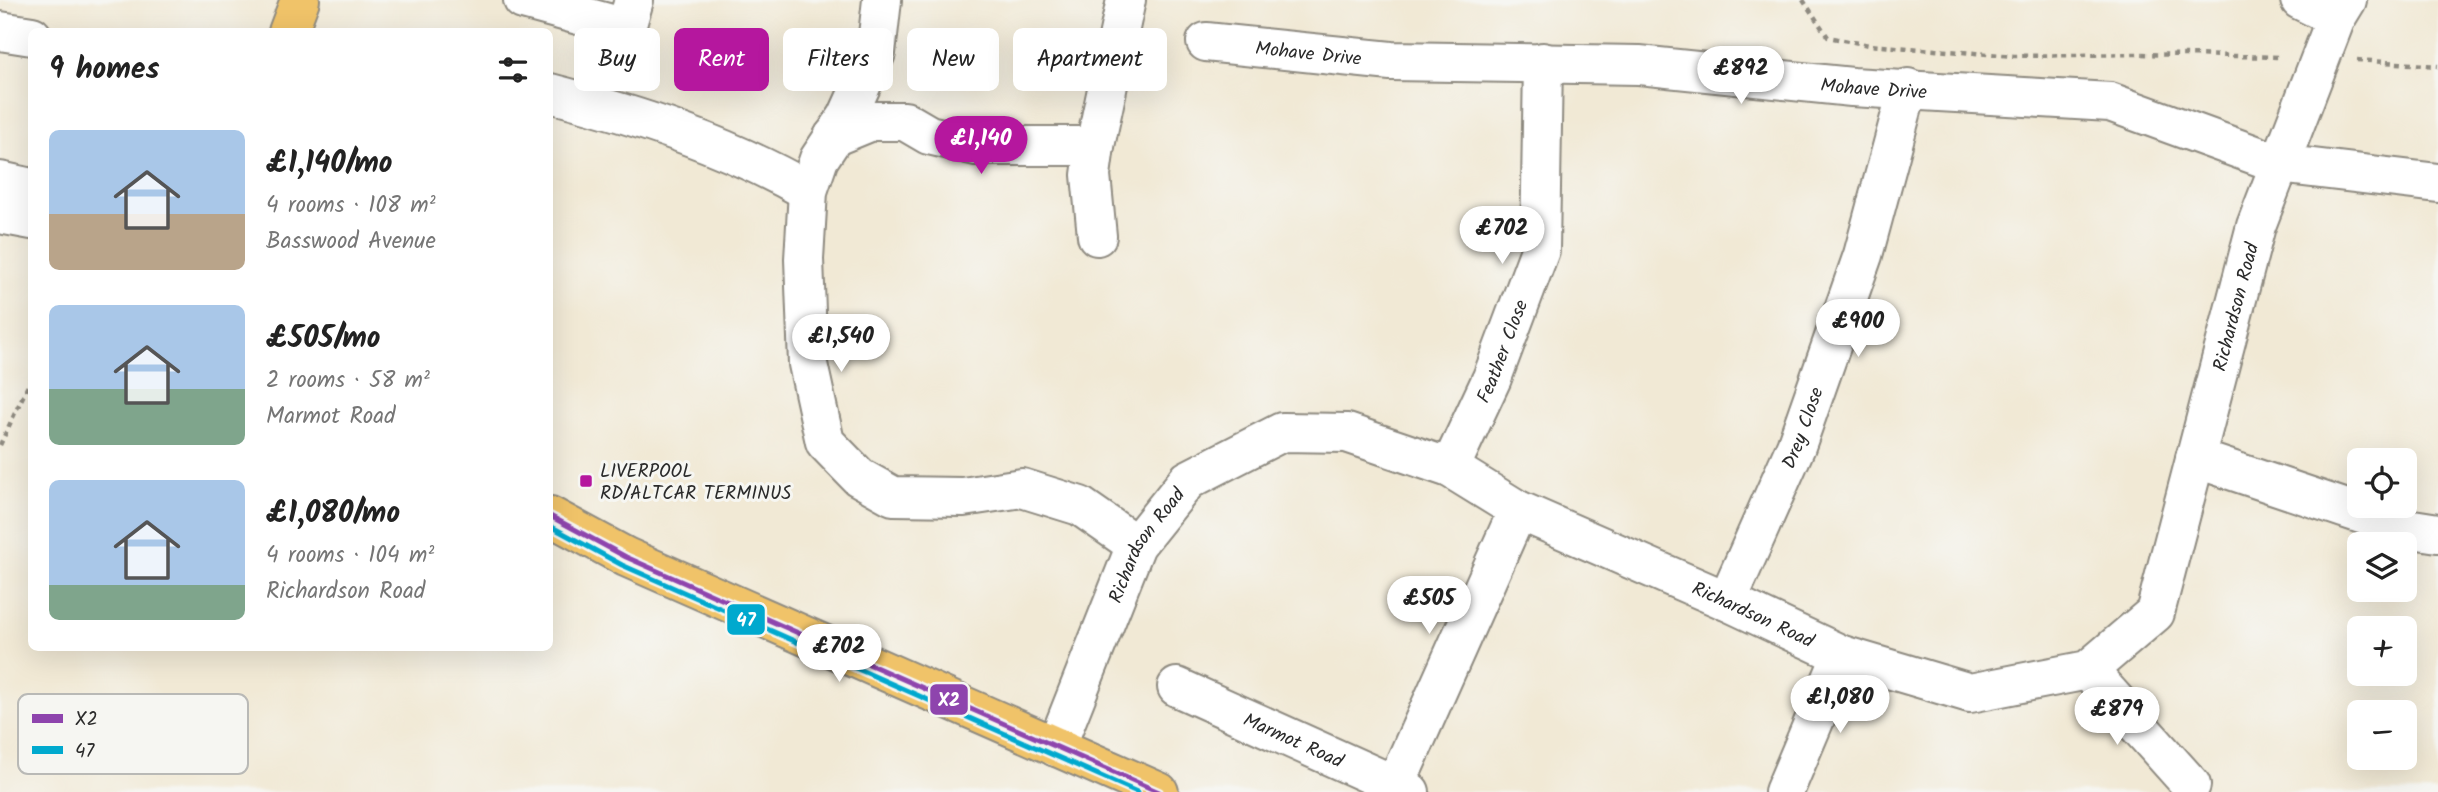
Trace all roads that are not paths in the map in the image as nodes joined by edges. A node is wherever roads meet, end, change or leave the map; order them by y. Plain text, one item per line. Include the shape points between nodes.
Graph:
1 (300, 0) edge
2 (523, 0) edge
3 (634, 0) edge
4 (882, 0) edge
5 (1126, 0) edge
6 (2300, 0) edge
7 (2342, 9) edge
8 (290, 28) edge
9 (0, 31) edge
10 (28, 35) edge
11 (1206, 42) dead end
12 (1542, 62) junction
13 (1908, 88) junction
14 (553, 94) edge
15 (833, 137) junction
16 (1095, 146) junction
17 (2280, 164) junction
18 (0, 181) edge
19 (2438, 183) edge
20 (28, 187) edge
21 (808, 191) junction
22 (0, 214) edge
23 (28, 219) edge
24 (1097, 236) dead end
25 (2195, 458) junction
26 (1450, 468) junction
27 (1518, 510) junction
28 (553, 518) edge
29 (2438, 533) edge
30 (1136, 545) junction
31 (1727, 601) junction
32 (1842, 655) junction
33 (2088, 670) junction
34 (1177, 687) dead end
35 (1056, 747) junction
36 (1402, 789) edge
37 (2197, 790) edge
38 (1158, 792) edge
39 (1784, 792) edge

1 - 8 main road
2 - 3 street via 626,28
4 - 15 street via 876,53
5 - 16 street
6 - 7 street
7 - 17 street, Richardson Road
9 - 10 street
11 - 12 street, Mohave Drive via 1391,61
12 - 13 street, Mohave Drive via 1639,65 1852,87
12 - 26 street, Feather Close via 1540,250 1492,378
13 - 17 street, Mohave Drive via 2110,102
13 - 31 street, Drey Close via 1863,255 1796,446
14 - 21 street via 662,126 762,164
15 - 16 street via 872,121 905,121 929,135 976,146
15 - 21 street
16 - 24 street via 1091,175
17 - 19 street, Mohave Drive
17 - 25 street, Richardson Road via 2256,226
18 - 20 street
21 - 30 street via 804,259 808,364 825,442 859,477 893,496 963,497 1022,488 1080,506
22 - 23 street
25 - 29 street via 2400,527
25 - 33 street, Richardson Road via 2155,613
26 - 27 street, Richardson Road
26 - 30 street, Richardson Road via 1347,433 1282,432 1188,480
27 - 31 street, Richardson Road
27 - 36 street
28 - 35 main road via 626,558
30 - 35 street, Richardson Road
31 - 32 street, Richardson Road
32 - 33 street, Richardson Road via 1970,693
32 - 39 street
33 - 37 street
34 - 36 street, Marmot Road
35 - 38 main road

